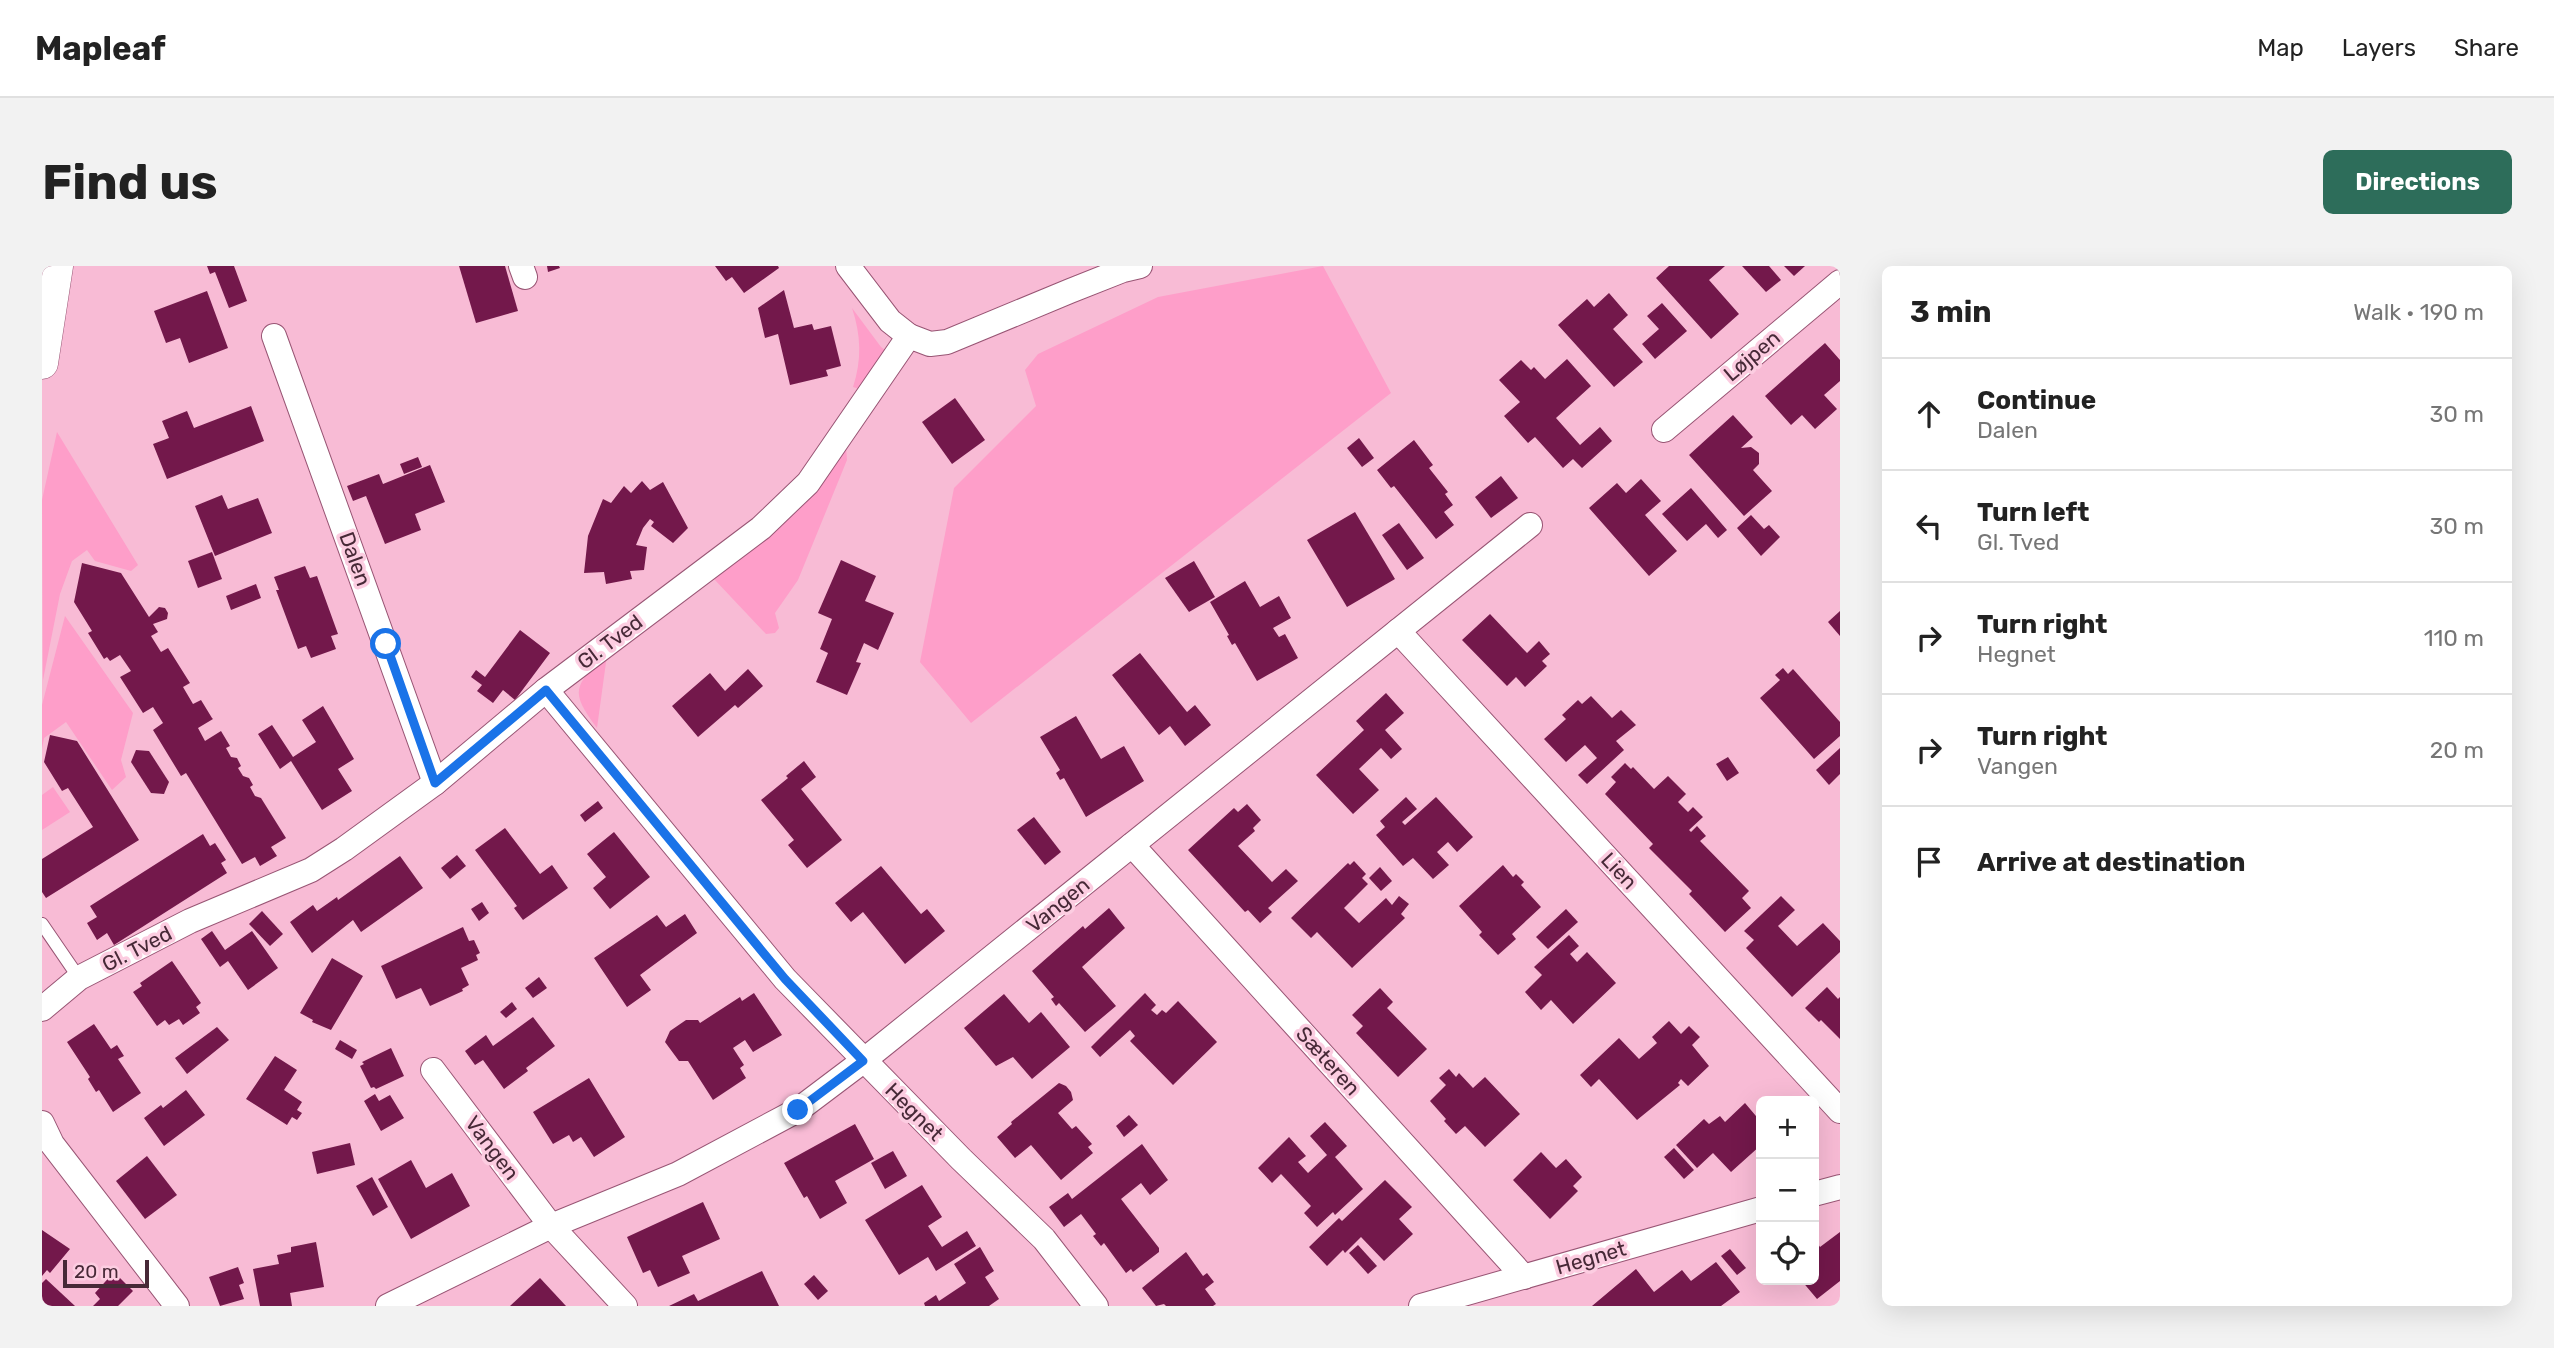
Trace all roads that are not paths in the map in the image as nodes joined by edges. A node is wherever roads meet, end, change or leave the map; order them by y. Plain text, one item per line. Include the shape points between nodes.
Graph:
1 (57, 266) edge
2 (848, 266) edge
3 (1140, 266) edge
4 (1840, 282) edge
5 (274, 336) dead end
6 (909, 336) junction
7 (42, 363) edge
8 (1664, 430) dead end
9 (1530, 525) dead end
10 (1398, 631) junction
11 (546, 690) junction
12 (435, 783) junction
13 (1132, 845) junction
14 (42, 923) edge
15 (79, 978) junction
16 (42, 1009) edge
17 (863, 1061) junction
18 (433, 1070) dead end
19 (1840, 1111) edge
20 (42, 1123) edge
21 (1840, 1187) edge
22 (1819, 1193) edge
23 (1756, 1210) edge
24 (551, 1226) junction
25 (1524, 1277) junction
26 (177, 1306) edge
27 (388, 1306) edge
28 (625, 1306) edge
29 (1096, 1306) edge
30 (1422, 1306) edge

1 - 7 street
2 - 6 street via 890,321
3 - 6 street via 947,342 930,344
4 - 8 street, Løjpen
5 - 12 street, Dalen
6 - 11 street, Gl. Tved via 808,483 761,528
9 - 10 street, Vangen
10 - 13 street, Vangen
10 - 19 street, Lien
11 - 12 street, Gl. Tved
11 - 17 street, Hegnet via 785,979
12 - 15 street, Gl. Tved via 311,870 190,921
13 - 17 street, Vangen
13 - 25 street, Sæteren
14 - 15 lane
15 - 16 street, Gl. Tved
17 - 24 street, Vangen via 798,1110 678,1174
17 - 29 street, Hegnet via 1044,1239
18 - 24 street, Vangen
20 - 26 street via 52,1143
21 - 22 street
23 - 25 street, Hegnet
24 - 27 street, Vangen
24 - 28 street, Vangen
25 - 30 street, Hegnet

